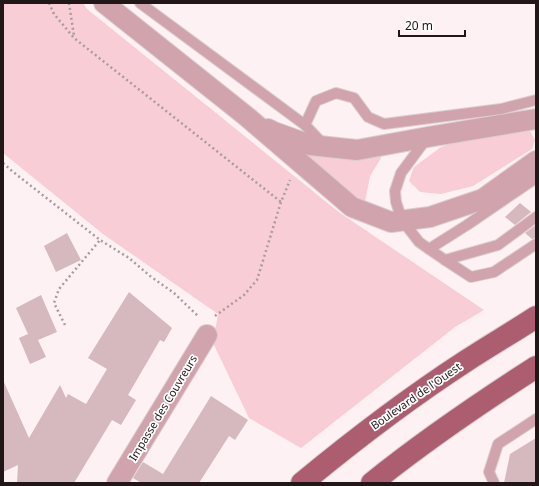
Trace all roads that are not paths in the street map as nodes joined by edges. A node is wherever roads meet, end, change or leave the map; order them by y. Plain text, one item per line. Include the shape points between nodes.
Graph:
1 (104, 3) edge
2 (140, 3) edge
3 (536, 100) edge
4 (246, 116) junction
5 (536, 119) edge
6 (305, 125) junction
7 (428, 137) junction
8 (326, 146) junction
9 (536, 161) edge
10 (536, 178) edge
11 (536, 217) edge
12 (402, 220) junction
13 (536, 244) edge
14 (429, 248) junction
15 (445, 260) junction
16 (536, 317) edge
17 (206, 329) road end
18 (536, 367) edge
19 (536, 419) edge
20 (119, 482) edge
21 (302, 483) edge
22 (372, 483) edge
23 (494, 483) edge

1 - 4 street
2 - 6 lane
3 - 6 lane via 501,108 384,124 368,117 354,98 336,93 316,101
4 - 8 street via 274,132 310,145
4 - 12 street via 352,207 391,222
5 - 7 street
6 - 8 lane
7 - 8 street via 357,150
7 - 12 lane via 402,173 395,191
9 - 12 street via 483,199 430,217
10 - 14 lane via 467,226
11 - 15 lane via 498,246
12 - 14 lane via 419,242
13 - 15 lane via 494,272 472,277
14 - 15 lane
16 - 21 main road, Boulevard de l'Ouest via 408,401
17 - 20 street, Impasse des Couvreurs
18 - 22 main road via 452,423
19 - 23 lane via 498,444 489,472

